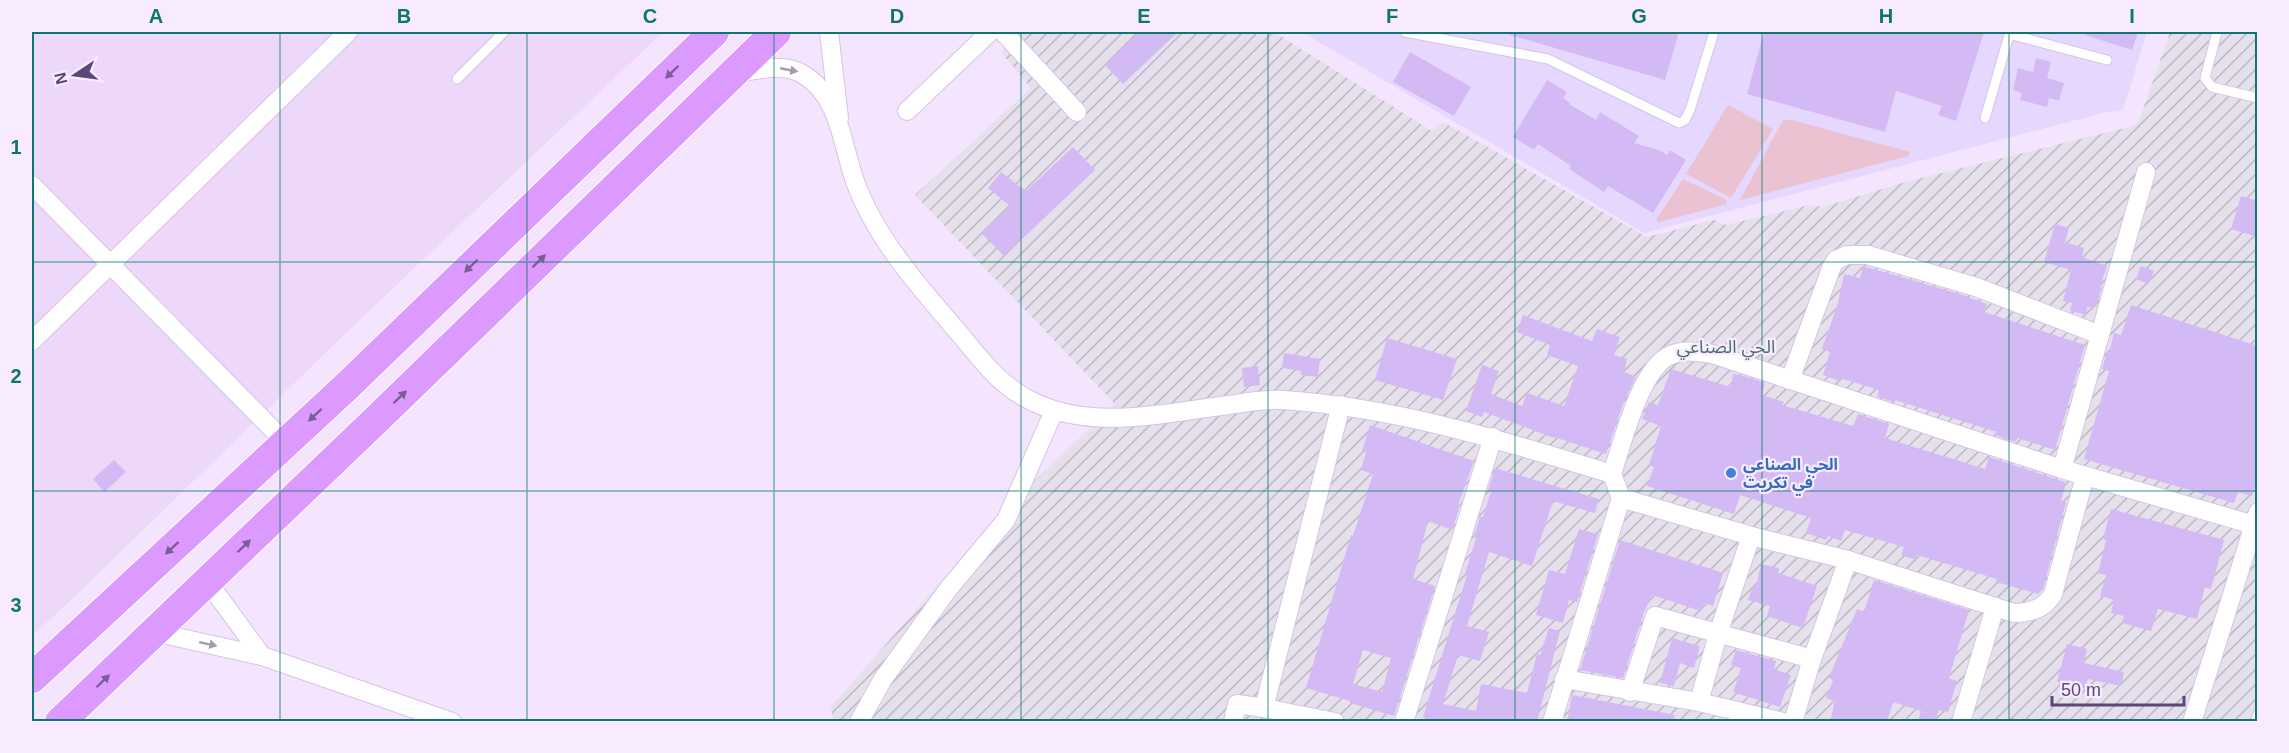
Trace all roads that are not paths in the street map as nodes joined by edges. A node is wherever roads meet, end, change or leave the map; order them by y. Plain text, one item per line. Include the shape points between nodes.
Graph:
1 (348, 32) edge
2 (504, 32) edge
3 (714, 32) edge
4 (776, 32) edge
5 (829, 32) edge
6 (990, 32) edge
7 (1003, 32) edge
8 (1405, 32) edge
9 (1714, 32) edge
10 (2217, 32) edge
11 (2010, 33) edge
12 (2107, 60) dead end
13 (731, 74) junction
14 (457, 79) dead end
15 (2258, 98) edge
16 (907, 111) dead end
17 (1077, 112) dead end
18 (1985, 118) dead end
19 (839, 123) junction
20 (2146, 172) dead end
21 (32, 185) edge
22 (110, 264) junction
23 (2100, 335) junction
24 (32, 341) edge
25 (1790, 380) junction
26 (346, 387) junction
27 (1341, 405) junction
28 (1054, 411) junction
29 (377, 419) junction
30 (1492, 437) junction
31 (286, 443) junction
32 (2062, 469) junction
33 (1612, 474) junction
34 (2085, 476) junction
35 (1621, 498) junction
36 (2256, 519) edge
37 (1751, 536) junction
38 (1848, 560) junction
39 (207, 581) junction
40 (1995, 607) junction
41 (154, 632) junction
42 (1718, 634) junction
43 (262, 656) junction
44 (1812, 659) junction
45 (32, 678) edge
46 (1564, 679) junction
47 (1630, 692) junction
48 (1699, 702) junction
49 (1264, 708) junction
50 (2258, 714) edge
51 (60, 722) edge
52 (452, 722) edge
53 (859, 722) edge
54 (1233, 722) edge
55 (1335, 722) edge
56 (1404, 722) edge
57 (1552, 722) edge
58 (1783, 722) edge
59 (1793, 722) edge
60 (1961, 722) edge
61 (2192, 722) edge
62 (2255, 722) edge

1 - 22 street
2 - 14 lane
3 -> 26 main road
4 - 13 main road
5 - 19 street
6 - 16 street
7 - 17 street
8 - 9 lane via 1548,59 1678,123 1685,120 1690,110
10 - 15 lane via 2205,78 2212,87
11 - 12 lane
11 - 18 lane
13 -> 19 street via 773,68 796,70 814,84
29 -> 13 main road
19 - 28 street via 856,184 890,246 920,287 991,371 1022,397
20 - 23 street
21 - 22 street
22 - 24 street
22 - 31 street
23 - 25 street via 1976,287 1868,255 1847,255 1832,266
23 - 32 street
25 - 32 street
25 - 33 street via 1712,354 1671,354 1648,377
26 - 29 main road
26 -> 31 main road
27 - 28 street via 1279,399 1109,419
27 - 30 street
27 - 49 street
28 - 53 street via 1006,520 949,588 883,679
39 -> 29 main road
30 - 33 street
30 - 56 street
31 -> 45 main road
32 - 34 street
33 - 35 street
34 - 36 street
34 - 40 street via 2050,600 2023,613
35 - 37 street
35 - 46 street
36 - 61 street
37 - 38 street
37 - 42 street
38 - 40 street
38 - 44 street
39 - 41 main road
39 - 43 street
40 - 60 street
41 -> 43 street
51 -> 41 main road
42 - 44 street
42 - 47 street via 1655,616
42 - 48 street
43 - 52 street
44 - 59 street
46 - 47 street
46 - 57 street
47 - 48 street
48 - 58 street
49 - 54 street via 1237,704
49 - 55 street
50 - 62 lane

